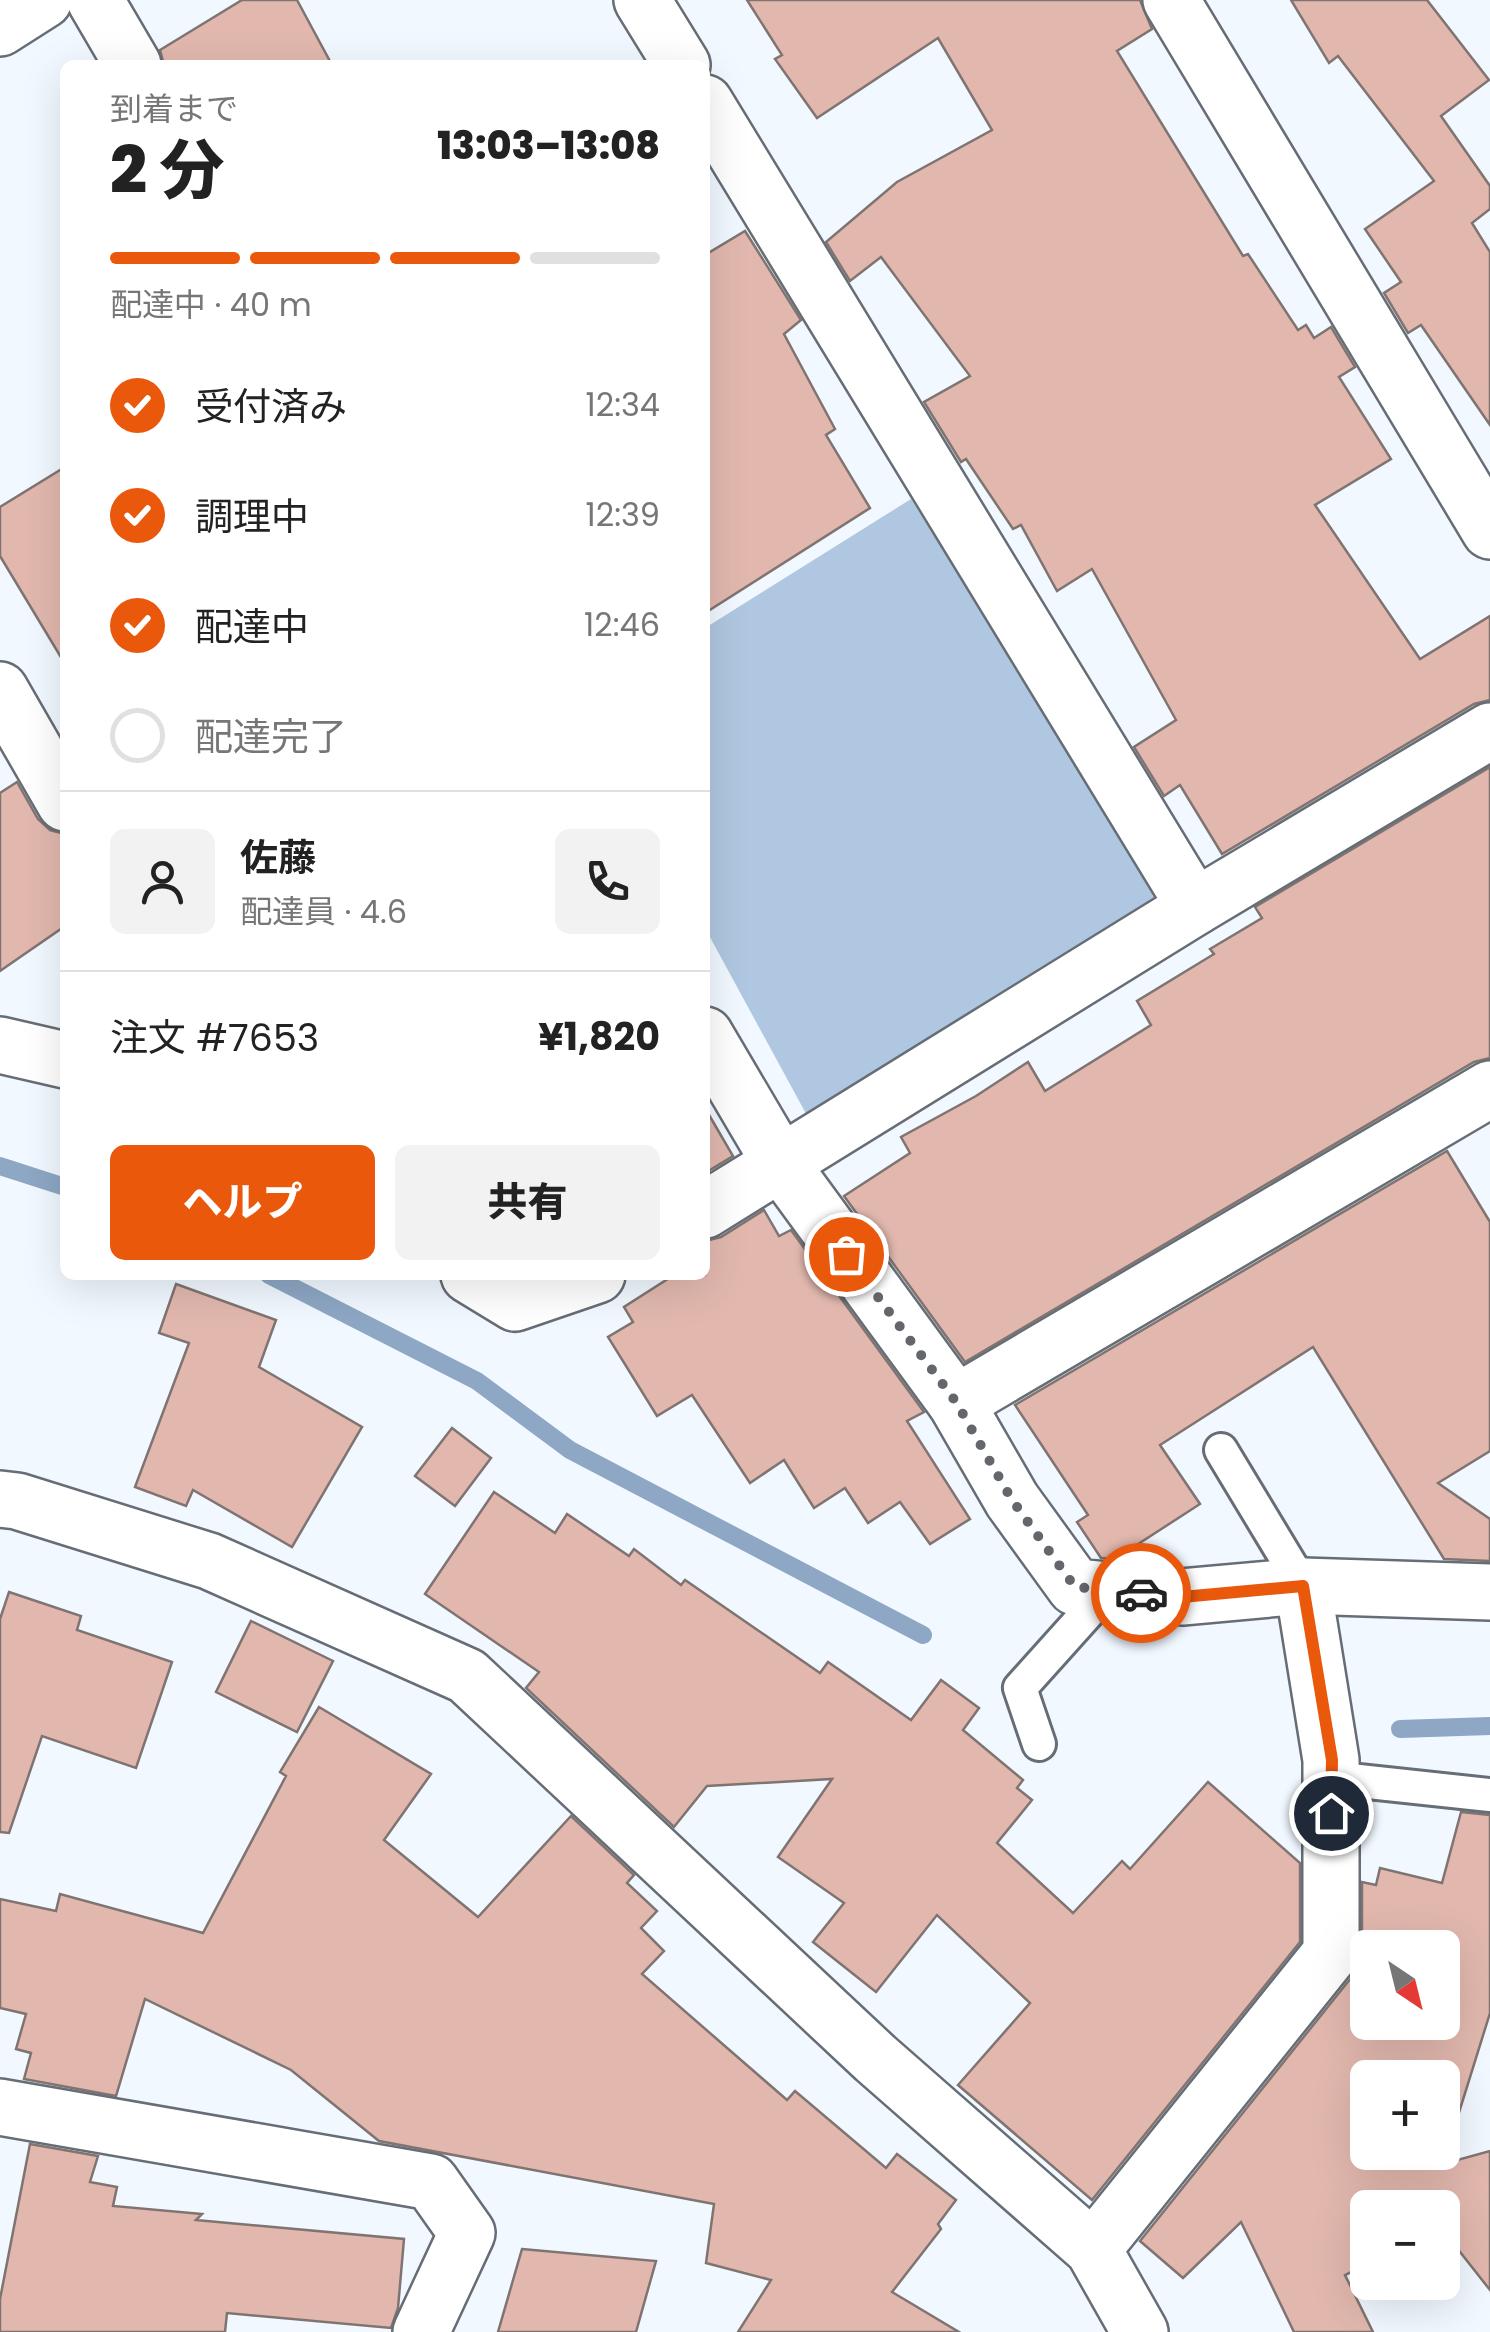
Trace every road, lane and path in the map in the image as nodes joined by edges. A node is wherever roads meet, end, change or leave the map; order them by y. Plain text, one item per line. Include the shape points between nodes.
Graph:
1 (44, 0) edge
2 (95, 0) edge
3 (642, 0) edge
4 (1171, 0) edge
5 (0, 28) edge
6 (130, 60) edge
7 (679, 60) edge
8 (710, 111) edge
9 (1490, 531) edge
10 (0, 690) edge
11 (1490, 732) edge
12 (60, 794) edge
13 (1195, 908) junction
14 (710, 1043) edge
15 (0, 1046) edge
16 (60, 1059) edge
17 (1490, 1088) edge
18 (781, 1164) junction
19 (710, 1207) edge
20 (477, 1280) edge
21 (582, 1280) edge
22 (956, 1402) junction
23 (1221, 1450) dead end
24 (0, 1499) edge
25 (1303, 1586) junction
26 (1108, 1590) junction
27 (1490, 1592) edge
28 (1039, 1744) dead end
29 (1331, 1769) junction
30 (1490, 1795) edge
31 (0, 2107) edge
32 (1093, 2250) junction
33 (421, 2332) edge
34 (1140, 2332) edge

1 - 5 street
2 - 6 street
3 - 7 street
4 - 9 street
8 - 13 street
10 - 12 street
11 - 13 street
13 - 18 street
14 - 18 street
15 - 16 street
17 - 22 street
18 - 19 street
18 - 22 street
20 - 21 street via 515,1303
22 - 26 street via 1012,1500 1075,1587
23 - 25 lane
24 - 32 street via 209,1560 467,1676
25 - 26 street via 1182,1597
25 - 27 street
25 - 29 street
26 - 28 lane via 1020,1688
29 - 30 lane
29 - 32 street via 1332,1953
31 - 33 street via 431,2182 467,2233
32 - 34 street

